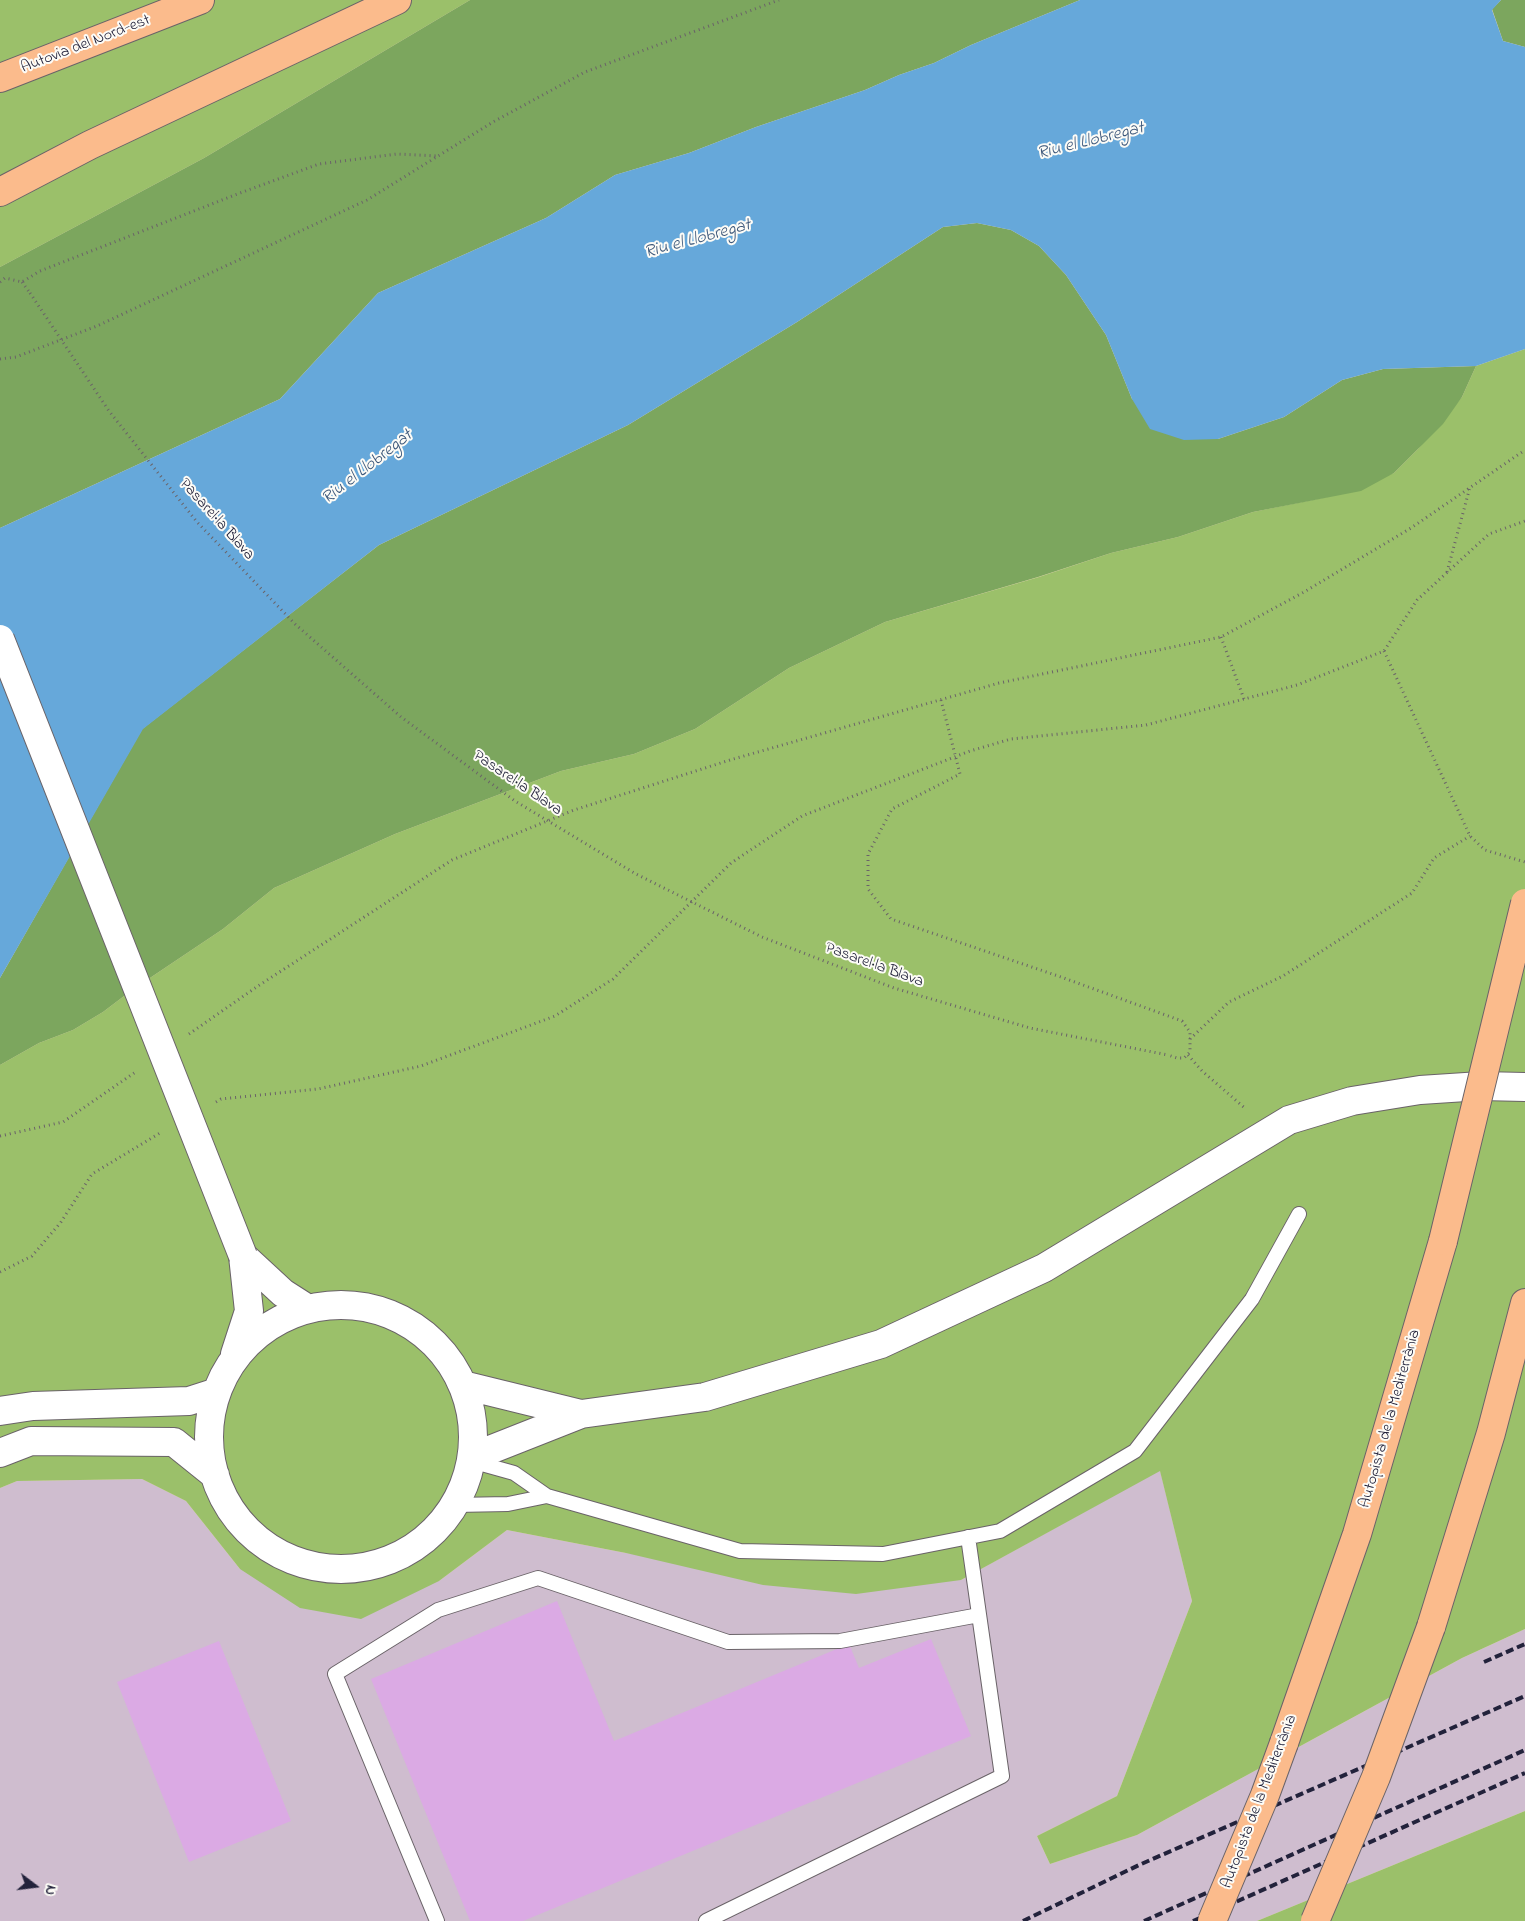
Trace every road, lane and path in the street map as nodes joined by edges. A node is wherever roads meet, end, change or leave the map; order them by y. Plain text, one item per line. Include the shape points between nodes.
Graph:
1 (200, 0) edge
2 (397, 0) edge
3 (780, 0) edge
4 (0, 78) edge
5 (438, 156) junction
6 (0, 192) edge
7 (0, 282) edge
8 (22, 282) junction
9 (0, 359) edge
10 (1525, 450) edge
11 (1470, 487) junction
12 (1525, 521) edge
13 (1447, 573) junction
14 (1221, 636) junction
15 (0, 639) edge
16 (1384, 651) junction
17 (1244, 699) junction
18 (941, 700) junction
19 (957, 757) junction
20 (1470, 836) junction
21 (1525, 862) edge
22 (1525, 903) edge
23 (185, 1037) dead end
24 (1190, 1039) junction
25 (1188, 1056) junction
26 (144, 1065) dead end
27 (1525, 1087) edge
28 (213, 1103) dead end
29 (164, 1130) dead end
30 (1271, 1130) junction
31 (0, 1136) edge
32 (1299, 1214) dead end
33 (243, 1256) junction
34 (0, 1272) edge
35 (1525, 1303) edge
36 (308, 1309) junction
37 (232, 1363) junction
38 (463, 1385) junction
39 (217, 1392) junction
40 (0, 1411) edge
41 (581, 1414) junction
42 (0, 1453) edge
43 (472, 1459) junction
44 (215, 1475) junction
45 (547, 1496) junction
46 (455, 1505) junction
47 (968, 1537) junction
48 (979, 1615) junction
49 (437, 1921) edge
50 (706, 1921) edge
51 (1212, 1921) edge
52 (1315, 1921) edge

1 - 4 highway, Autovia del Nord-est
2 - 6 highway via 90,145
3 - 5 path via 585,72
5 - 8 path via 397,154 319,164 40,271
5 - 9 path via 367,200 96,326
7 - 8 path via 5,278
8 - 25 path, Pasarel·la Blava, bridge via 109,411 198,522 295,624 401,717 515,801 636,874 762,937 876,982 1030,1028 1177,1058
10 - 11 path
11 - 13 path
11 - 14 path via 1411,528 1304,592
12 - 13 path via 1489,534
13 - 16 path via 1417,600
14 - 17 path
14 - 18 path via 999,683
15 - 33 street, bridge
16 - 17 path via 1297,685
16 - 20 path
17 - 19 path via 1146,725 1011,739
18 - 19 path
18 - 23 path via 730,760 574,810 452,860
19 - 24 path via 960,774 892,809 868,854 868,889 891,919 1182,1021 1190,1032
19 - 28 path via 802,816 731,863 613,979 555,1016 421,1066 318,1089 221,1099
20 - 21 path via 1485,850
20 - 24 path via 1434,858 1412,893 1283,976 1229,1002
22 - 51 highway, Autopista de la Mediterrània, bridge via 1443,1241 1357,1534 1265,1795
24 - 25 path
25 - 30 path
26 - 31 path via 64,1122
27 - 30 street via 1420,1090 1352,1101 1289,1120
29 - 34 path via 92,1174 61,1222 32,1256
30 - 41 street via 1044,1268 881,1344 705,1397
32 - 47 lane via 1252,1299 1135,1451 1000,1531
33 - 36 street via 283,1293
33 - 37 street via 249,1310
35 - 52 highway, bridge via 1491,1433 1431,1627 1376,1776
36 - 37 street via 265,1329 246,1344
36 - 38 street via 343,1304 387,1312 432,1340 450,1361
37 - 39 street
38 - 41 street
38 - 43 street via 471,1408 474,1432
39 - 40 street via 189,1401 33,1406
39 - 44 street via 210,1419 209,1447
41 - 43 street
42 - 44 street via 32,1441 174,1442
43 - 45 lane via 514,1473
43 - 46 street
44 - 46 street via 224,1499 256,1538 300,1563 325,1568 375,1565 399,1556 421,1543
45 - 46 lane via 508,1504
45 - 47 lane via 740,1551 883,1554
47 - 48 lane
48 - 49 lane via 840,1640 728,1642 538,1578 438,1610 334,1674
48 - 50 lane via 1002,1776

